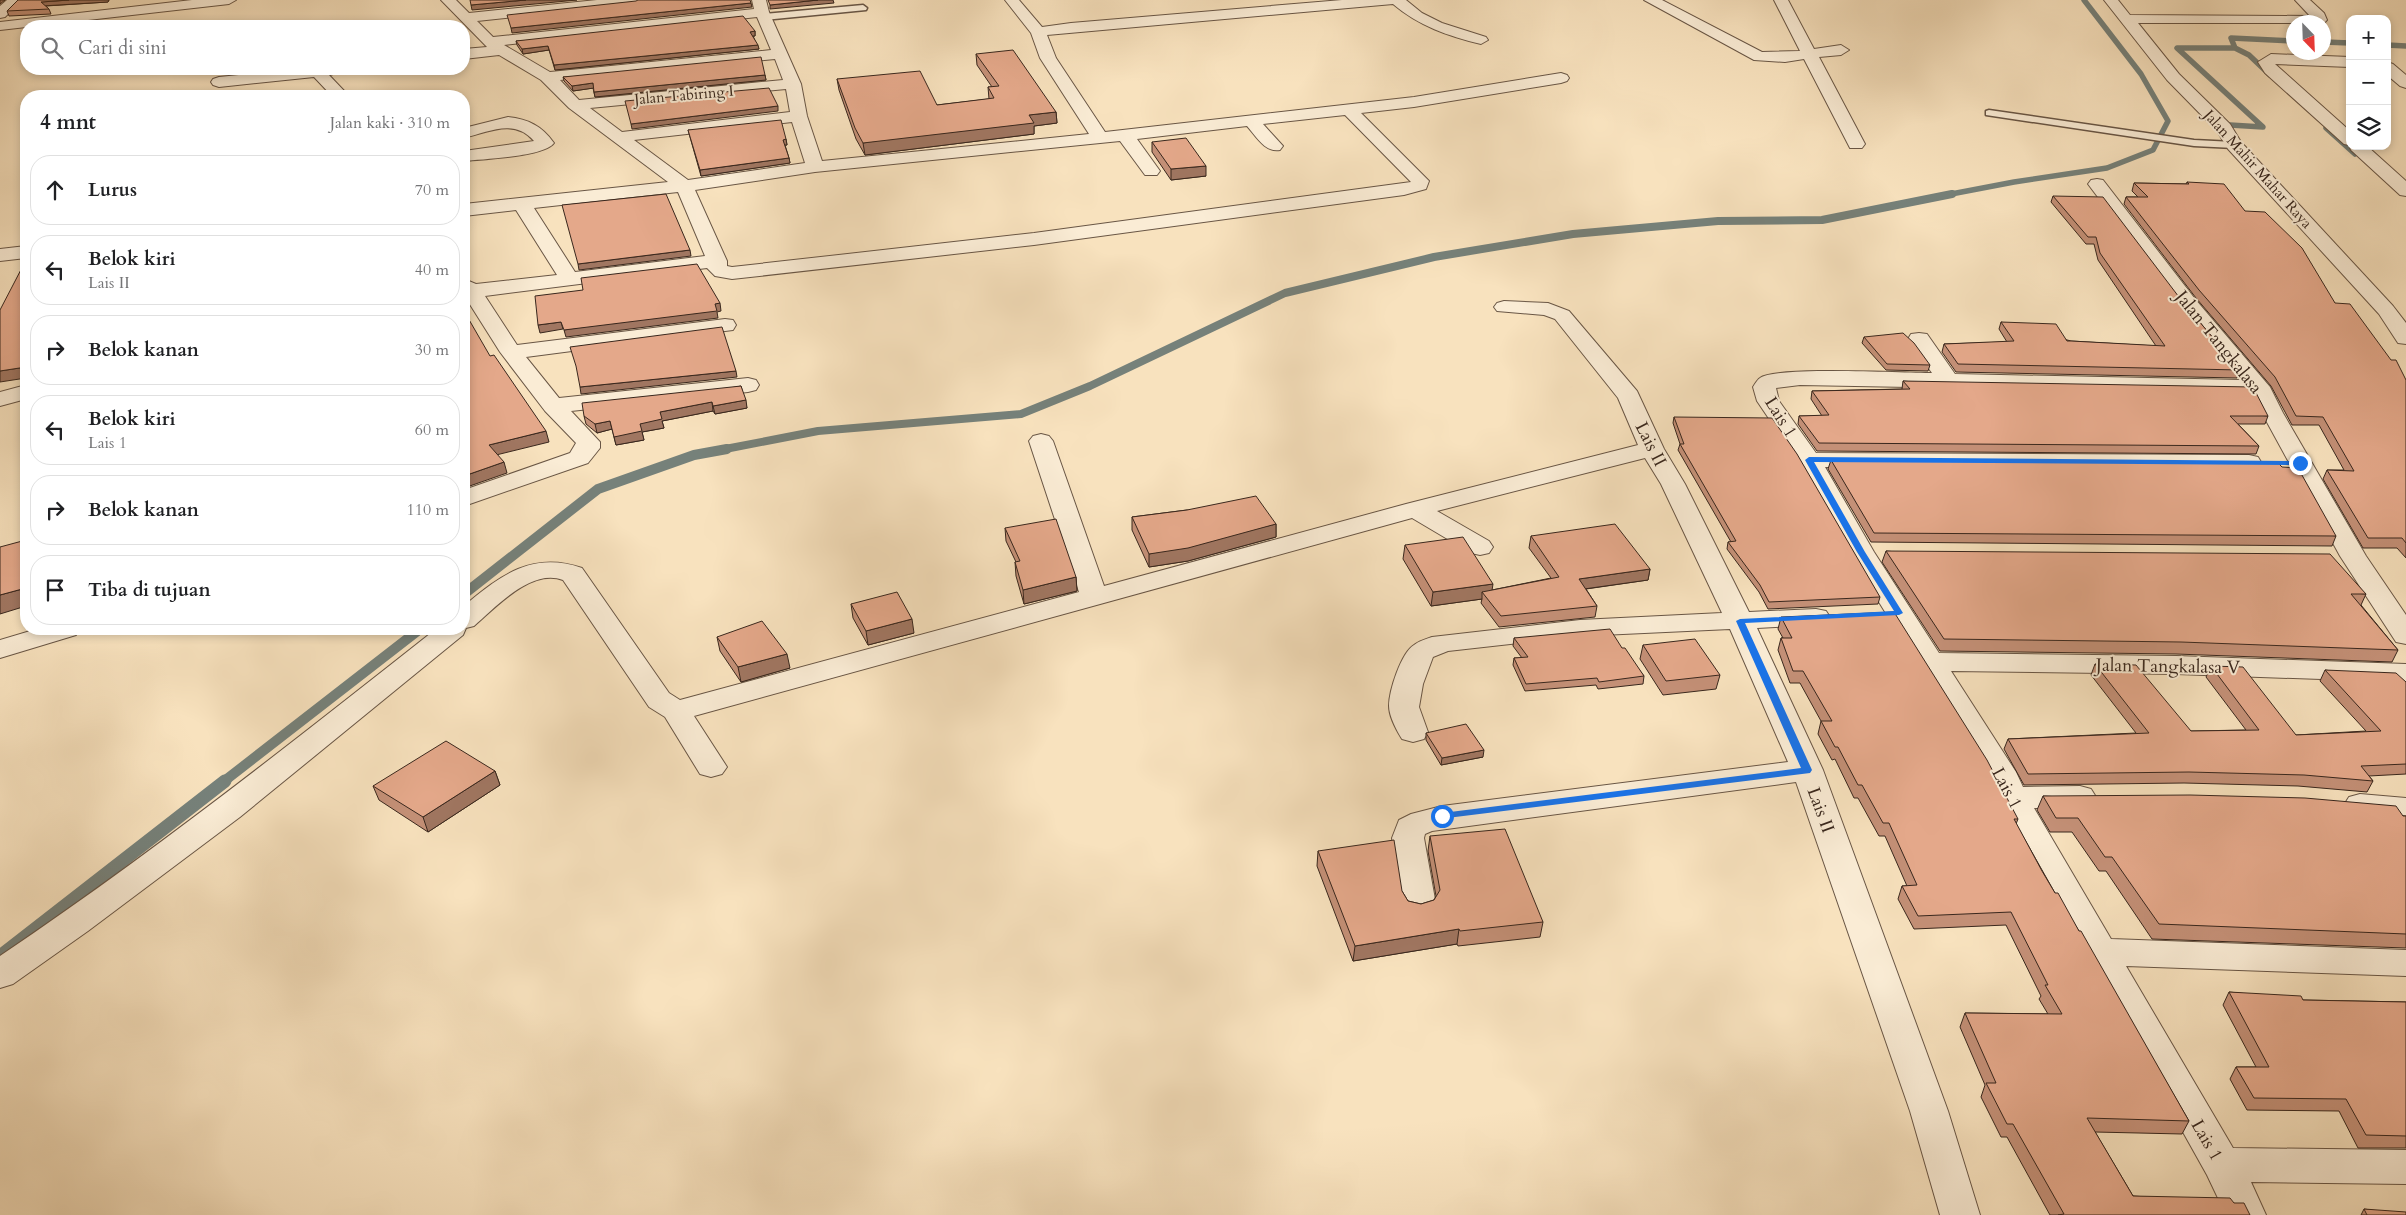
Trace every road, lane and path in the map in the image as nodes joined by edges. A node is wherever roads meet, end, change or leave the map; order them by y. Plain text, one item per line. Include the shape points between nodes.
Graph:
1 (15, 0) edge
2 (228, 0) edge
3 (448, 0) edge
4 (637, 0) edge
5 (1012, 0) edge
6 (1393, 0) edge
7 (1397, 0) edge
8 (1651, 0) edge
9 (1781, 0) edge
10 (2111, 0) edge
11 (2302, 0) edge
12 (1313, 3) edge
13 (121, 6) edge
14 (863, 8) dead end
15 (762, 10) edge
16 (0, 14) edge
17 (2126, 19) junction
18 (36, 20) edge
19 (463, 20) edge
20 (470, 21) edge
21 (20, 23) edge
22 (646, 24) junction
23 (0, 26) edge
24 (470, 26) edge
25 (1038, 32) junction
26 (1481, 40) dead end
27 (495, 46) junction
28 (1842, 50) dead end
29 (470, 52) edge
30 (780, 54) junction
31 (2346, 62) edge
32 (2406, 65) edge
33 (659, 66) junction
34 (2391, 66) edge
35 (2391, 70) edge
36 (283, 75) edge
37 (321, 75) edge
38 (547, 78) junction
39 (1561, 78) dead end
40 (219, 82) dead end
41 (2406, 83) edge
42 (793, 84) junction
43 (335, 90) edge
44 (575, 105) junction
45 (1348, 109) junction
46 (1989, 113) dead end
47 (799, 116) junction
48 (1251, 121) junction
49 (470, 131) edge
50 (1125, 135) junction
51 (2346, 136) edge
52 (618, 137) junction
53 (1100, 138) junction
54 (1856, 144) dead end
55 (2234, 144) junction
56 (1274, 146) dead end
57 (2361, 150) edge
58 (470, 155) edge
59 (815, 167) junction
60 (1151, 170) dead end
61 (2097, 184) dead end
62 (684, 186) junction
63 (2406, 191) edge
64 (522, 204) junction
65 (470, 209) edge
66 (20, 253) edge
67 (0, 255) edge
68 (717, 261) junction
69 (569, 278) junction
70 (470, 288) edge
71 (470, 291) edge
72 (1504, 307) dead end
73 (2396, 311) edge
74 (725, 325) dead end
75 (2406, 338) edge
76 (1920, 339) dead end
77 (511, 352) junction
78 (1949, 381) junction
79 (748, 385) dead end
80 (2259, 388) junction
81 (553, 406) junction
82 (1041, 441) dead end
83 (1652, 450) junction
84 (1809, 460) junction
85 (2300, 463) junction
86 (470, 496) edge
87 (1415, 509) junction
88 (1480, 548) dead end
89 (2324, 555) edge
90 (2353, 556) junction
91 (1094, 595) junction
92 (2398, 610) edge
93 (470, 615) edge
94 (1840, 616) edge
95 (1740, 621) junction
96 (46, 635) edge
97 (446, 635) edge
98 (2406, 636) edge
99 (0, 649) edge
100 (1931, 662) junction
101 (2406, 673) edge
102 (676, 711) junction
103 (1413, 732) dead end
104 (711, 767) dead end
105 (1807, 770) junction
106 (2107, 797) edge
107 (2012, 798) junction
108 (2328, 802) edge
109 (2406, 809) edge
110 (1419, 905) edge
111 (2100, 952) junction
112 (2406, 963) edge
113 (0, 974) edge
114 (2222, 1166) junction
115 (2406, 1167) edge
116 (1960, 1215) edge
117 (2246, 1215) edge

1 - 16 street
2 - 13 street
3 - 19 street
4 - 20 street
5 - 25 street
6 - 12 street
7 - 26 street via 1426,22
8 - 28 street via 1759,57
9 - 54 street
10 - 17 street, Jalan Mahir Mahar Raya
11 - 17 street via 2320,20
12 - 25 street
13 - 18 street
14 - 15 lane
15 - 22 street
15 - 30 street
17 - 55 street, Jalan Mahir Mahar Raya via 2173,77 2224,128
21 - 23 street
22 - 27 street
22 - 33 street
24 - 27 street
25 - 53 street via 1048,58
27 - 29 street
27 - 38 street
30 - 33 street
30 - 42 street
31 - 51 street via 2271,59 2266,62
32 - 34 street
33 - 38 street
35 - 41 street
36 - 40 street
37 - 43 street
38 - 44 street
39 - 45 street via 1476,93
42 - 44 street, Jalan Tabiring I
42 - 47 street
44 - 52 street
45 - 48 street
45 - 68 street via 1420,184 1404,190 1034,239 732,273 722,272 717,268
46 - 55 lane via 2194,143
47 - 52 street
47 - 59 street
48 - 50 street
48 - 56 street
49 - 58 street via 510,121 518,122 545,143
50 - 53 street
50 - 60 street
52 - 62 street
53 - 59 street
55 - 73 street, Jalan Mahir Mahar Raya
57 - 63 street
59 - 62 street
61 - 80 street, Jalan Tangkalasa
62 - 64 street
62 - 68 street
64 - 65 street
64 - 69 street
66 - 67 street
68 - 69 street
69 - 70 street
71 - 77 street
72 - 83 street, Lais II via 1548,308 1562,315 1629,396
73 - 75 street, Jalan Mahir Mahar Raya
74 - 77 street
76 - 78 street
77 - 81 street
78 - 80 street via 2159,383
78 - 84 street, Lais 1 via 1800,378 1768,382 1764,387 1768,401
79 - 81 street
80 - 85 street, Jalan Tangkalasa
81 - 86 street via 588,442 588,448 579,458
82 - 91 street
83 - 87 street
83 - 95 street, Lais II via 1673,484
84 - 85 street
84 - 100 street, Lais 1 via 1875,552 1884,614
85 - 90 street, Jalan Tangkalasa
87 - 88 street
87 - 91 street
89 - 90 street
90 - 92 street, Jalan Tangkalasa
91 - 102 street
92 - 98 street, Jalan Tangkalasa
93 - 102 street via 504,588 530,575 554,569 573,574 659,700
94 - 95 street
95 - 103 street via 1580,628 1442,643 1423,651 1408,684 1404,707
95 - 105 street, Lais II
96 - 99 street
97 - 113 street via 228,809
100 - 101 street, Jalan Tangkalasa V via 2176,665
100 - 107 street, Lais 1 via 2000,772
102 - 104 street
105 - 110 street via 1442,816 1422,822 1410,828 1408,838
105 - 116 street, Lais II via 1929,1111
106 - 107 street
107 - 111 street, Lais 1
108 - 109 street
111 - 112 street
111 - 114 street, Lais 1
114 - 115 street
114 - 117 street, Lais 1

